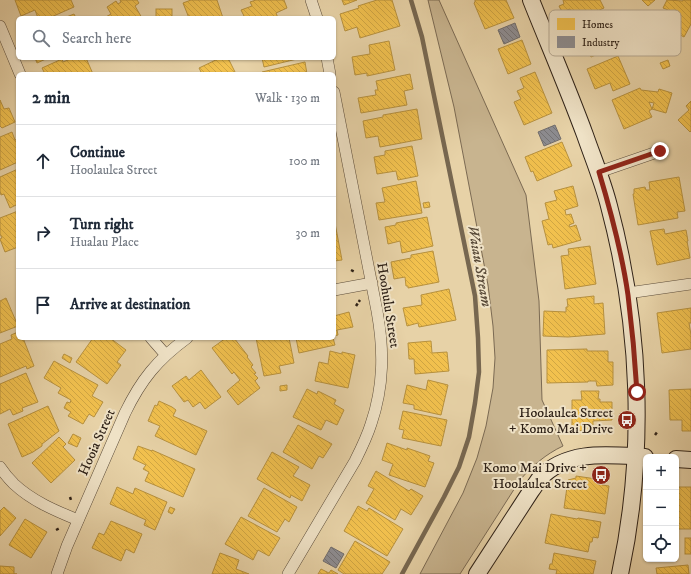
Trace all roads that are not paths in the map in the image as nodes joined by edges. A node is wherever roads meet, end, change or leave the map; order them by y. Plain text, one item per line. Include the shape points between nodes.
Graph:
1 (310, 0) edge
2 (531, 0) edge
3 (316, 16) edge
4 (0, 26) edge
5 (549, 44) edge
6 (554, 56) edge
7 (327, 60) edge
8 (19, 72) edge
9 (330, 72) edge
10 (336, 112) edge
11 (660, 151) dead end
12 (599, 172) junction
13 (372, 283) junction
14 (691, 284) edge
15 (336, 290) edge
16 (628, 294) junction
17 (153, 340) edge
18 (184, 340) edge
19 (166, 354) junction
20 (641, 457) edge
21 (679, 459) edge
22 (691, 460) edge
23 (0, 467) edge
24 (78, 520) junction
25 (58, 574) edge
26 (288, 574) edge
27 (477, 574) edge
28 (620, 574) edge

1 - 3 street
2 - 5 street
4 - 8 street
6 - 12 street
7 - 9 street
10 - 13 street, Hoohulu Street
11 - 12 street
12 - 16 street via 617,238
13 - 15 street
13 - 26 street, Hoohulu Street via 382,351 376,408 355,461
14 - 16 street
16 - 20 street via 634,342
17 - 19 street
18 - 19 street, Hooia Street
19 - 24 street, Hooia Street via 140,384 132,398
20 - 27 street via 594,455 566,461 553,468 540,478
20 - 28 street via 635,476
21 - 22 street
23 - 24 street via 26,494
24 - 25 street, Hooia Street

